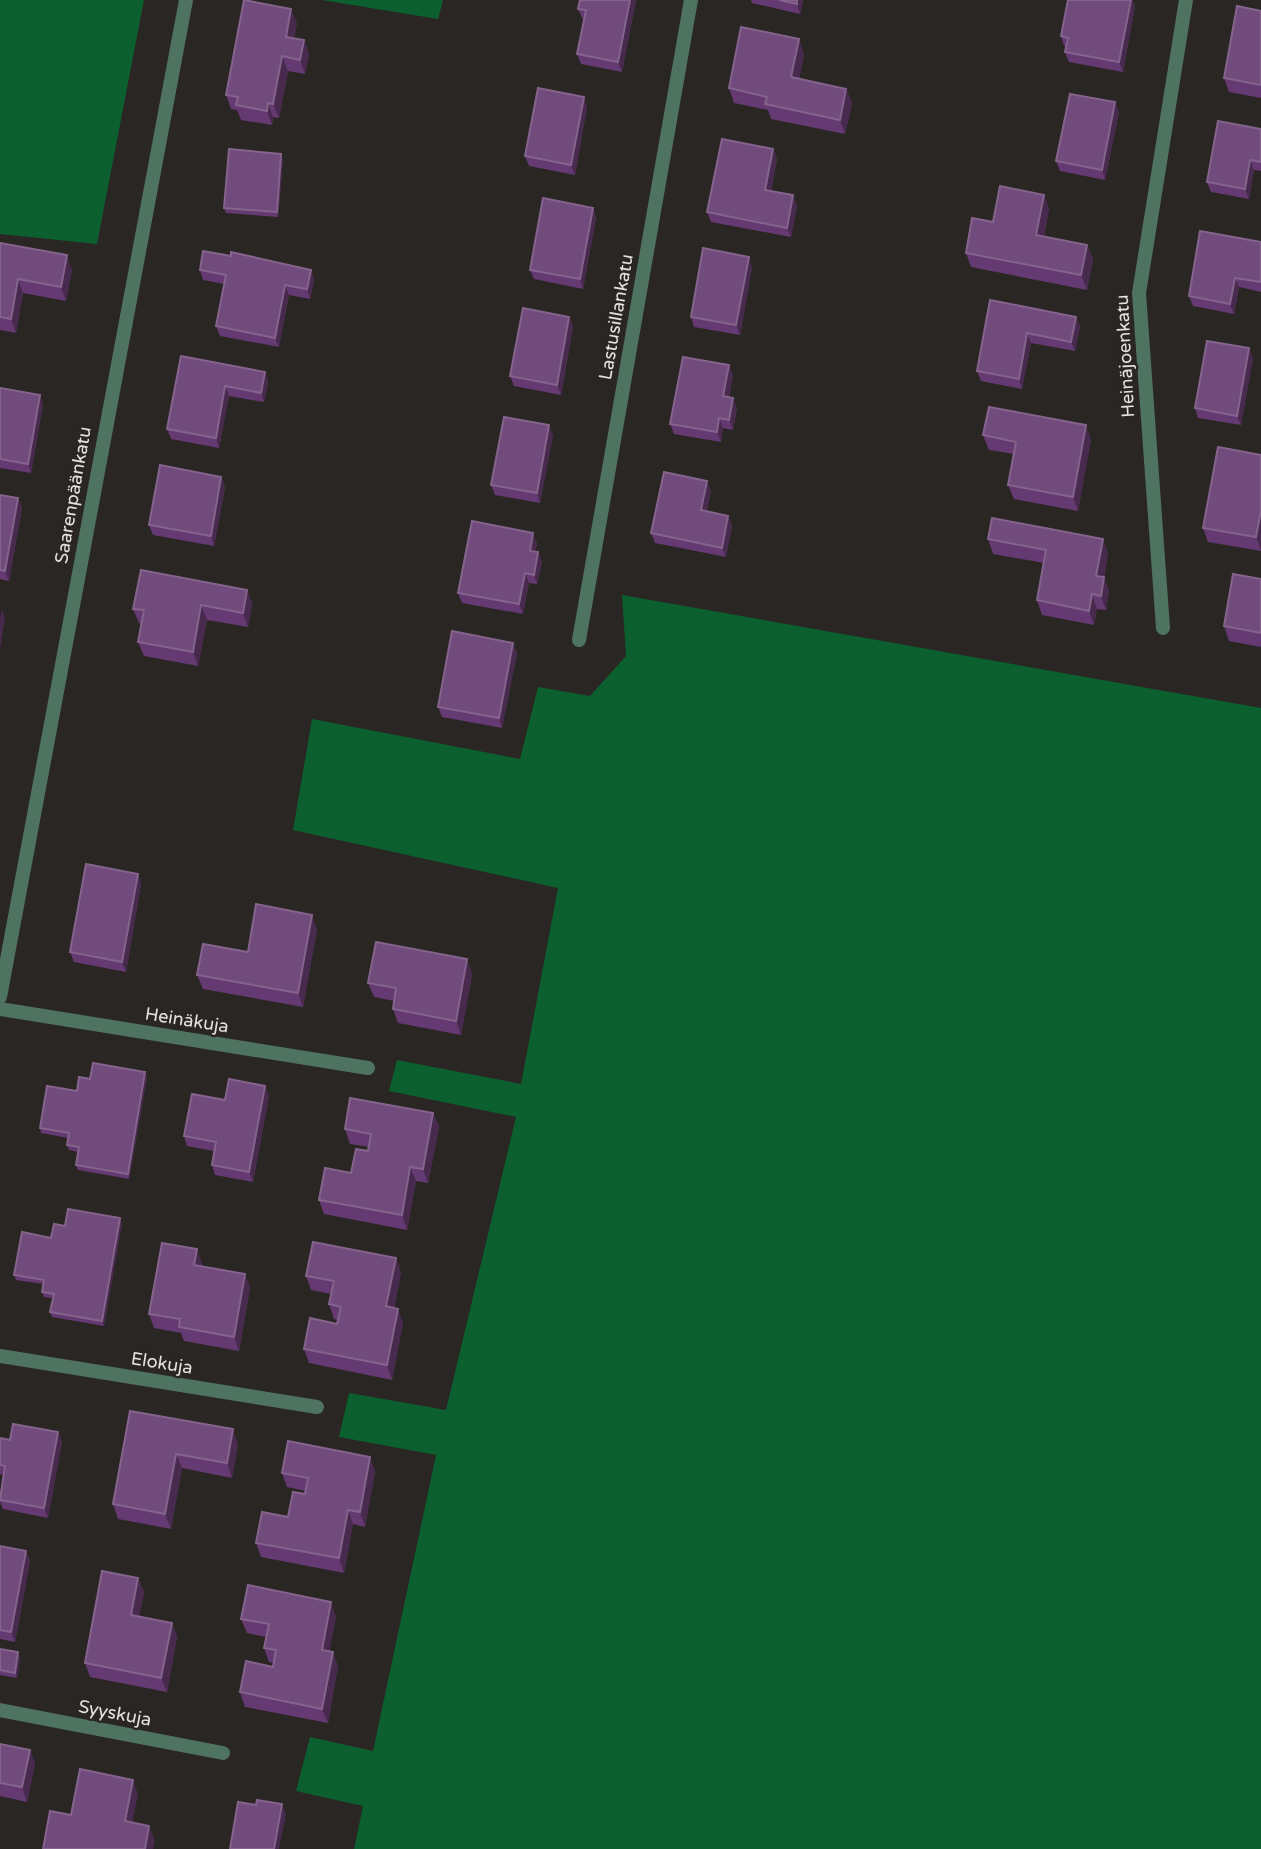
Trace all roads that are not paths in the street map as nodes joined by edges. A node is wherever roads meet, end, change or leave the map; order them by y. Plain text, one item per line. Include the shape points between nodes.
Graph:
1 (186, 0) edge
2 (691, 0) edge
3 (1186, 0) edge
4 (1163, 628) dead end
5 (579, 640) dead end
6 (0, 998) edge
7 (0, 1009) edge
8 (368, 1068) dead end
9 (0, 1356) edge
10 (317, 1407) dead end
11 (0, 1710) edge
12 (223, 1753) dead end

1 - 6 street, Saarenpäänkatu
2 - 5 street, Lastusillankatu
3 - 4 street, Heinäjoenkatu via 1139,293
7 - 8 street, Heinäkuja
9 - 10 street, Elokuja
11 - 12 street, Syyskuja

